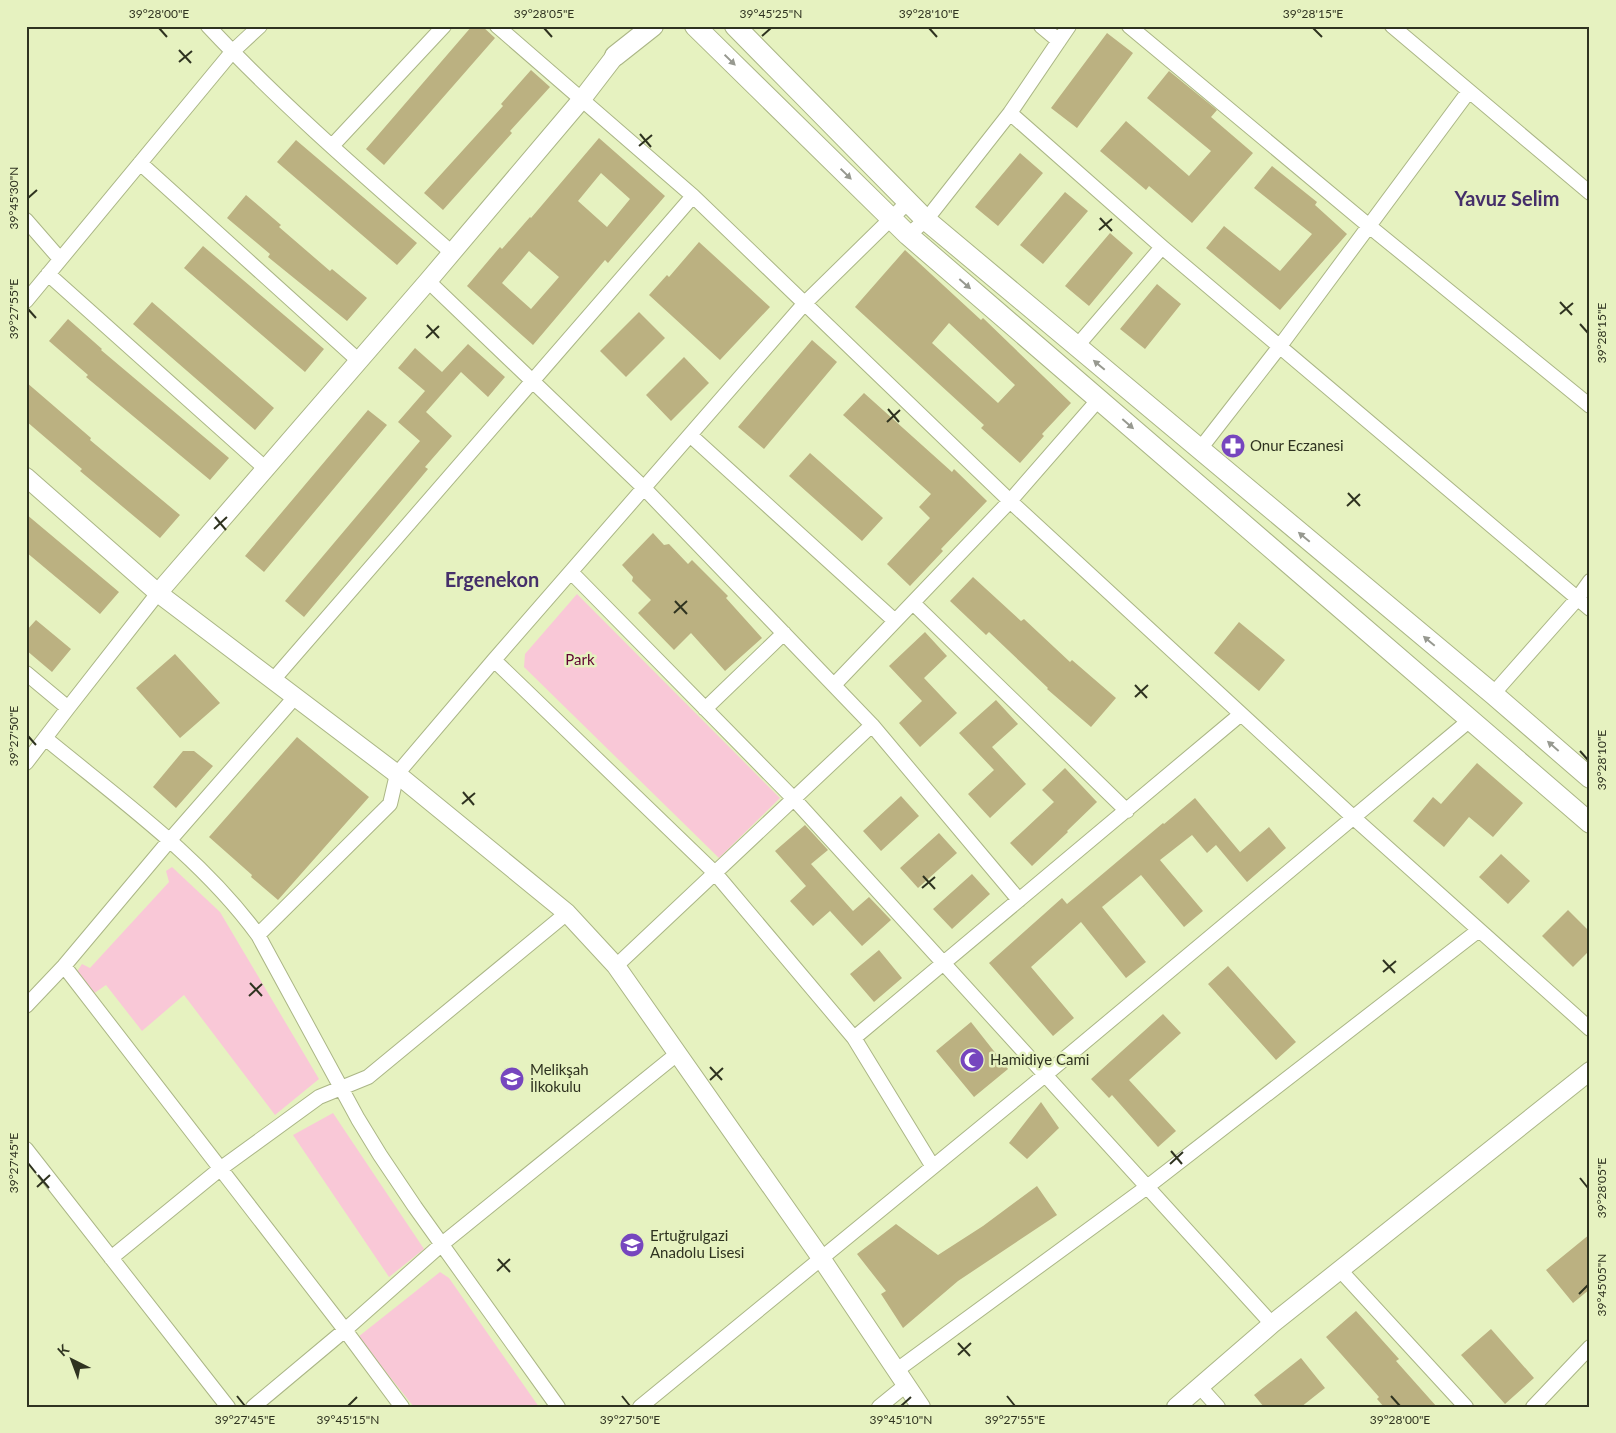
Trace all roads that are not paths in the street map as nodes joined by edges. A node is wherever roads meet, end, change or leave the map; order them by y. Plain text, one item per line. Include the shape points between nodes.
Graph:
1 (208, 26) edge
2 (260, 26) edge
3 (444, 26) edge
4 (497, 26) edge
5 (633, 26) edge
6 (653, 26) edge
7 (695, 26) edge
8 (735, 26) edge
9 (1041, 26) edge
10 (1069, 26) edge
11 (1130, 26) edge
12 (1392, 26) edge
13 (1059, 41) junction
14 (232, 52) junction
15 (614, 56) junction
16 (1469, 91) junction
17 (582, 99) junction
18 (1010, 113) junction
19 (332, 146) junction
20 (140, 163) junction
21 (1590, 193) edge
22 (693, 196) junction
23 (908, 202) junction
24 (891, 218) junction
25 (26, 220) edge
26 (926, 220) junction
27 (1369, 226) junction
28 (908, 235) junction
29 (1162, 247) junction
30 (451, 252) junction
31 (60, 259) junction
32 (48, 274) junction
33 (428, 281) junction
34 (26, 301) edge
35 (804, 304) junction
36 (1077, 346) junction
37 (1280, 346) junction
38 (359, 361) junction
39 (532, 380) junction
40 (1099, 399) junction
41 (1590, 406) edge
42 (690, 435) junction
43 (1200, 449) junction
44 (266, 469) junction
45 (26, 477) edge
46 (644, 488) junction
47 (1010, 501) junction
48 (571, 572) junction
49 (1590, 581) edge
50 (158, 593) junction
51 (1577, 599) junction
52 (913, 603) junction
53 (1590, 609) edge
54 (895, 622) junction
55 (784, 633) junction
56 (494, 660) junction
57 (26, 673) edge
58 (273, 680) junction
59 (834, 685) junction
60 (1493, 694) junction
61 (295, 697) junction
62 (68, 708) junction
63 (705, 709) junction
64 (1242, 714) junction
65 (1470, 720) junction
66 (872, 725) junction
67 (45, 738) junction
68 (26, 763) edge
69 (396, 774) junction
70 (1590, 778) edge
71 (794, 799) junction
72 (1127, 811) junction
73 (1354, 818) junction
74 (1590, 823) edge
75 (169, 841) junction
76 (715, 873) junction
77 (1019, 900) junction
78 (567, 913) junction
79 (1479, 930) junction
80 (258, 935) junction
81 (943, 963) junction
82 (64, 966) junction
83 (616, 966) junction
84 (26, 1006) edge
85 (1590, 1029) edge
86 (854, 1038) junction
87 (677, 1054) junction
88 (1590, 1071) edge
89 (1045, 1075) junction
90 (342, 1088) junction
91 (26, 1149) edge
92 (933, 1167) junction
93 (220, 1168) junction
94 (1147, 1187) junction
95 (442, 1244) junction
96 (111, 1258) junction
97 (821, 1258) junction
98 (1340, 1270) junction
99 (1272, 1324) junction
100 (344, 1330) junction
101 (1590, 1347) edge
102 (902, 1378) junction
103 (1200, 1387) junction
104 (228, 1407) edge
105 (253, 1407) edge
106 (402, 1407) edge
107 (558, 1407) edge
108 (640, 1407) edge
109 (879, 1407) edge
110 (921, 1407) edge
111 (1176, 1407) edge
112 (1218, 1407) edge
113 (1466, 1407) edge
114 (1533, 1407) edge

1 - 14 street
2 - 14 street
3 - 19 street
4 - 17 street
5 - 15 main road
6 - 15 main road
7 -> 24 main road
8 - 23 main road
9 - 13 street
10 - 13 street
11 - 27 street
12 - 16 street
13 - 18 street
14 - 19 street
14 - 20 street
15 - 17 street
16 - 21 street
16 - 27 street
17 - 22 street
17 - 30 street
18 - 26 street
18 - 29 street
19 - 30 street
20 - 31 street
20 - 38 street
22 - 35 street
22 - 39 street
23 - 24 street
23 - 26 main road
24 - 28 main road
24 - 35 street
25 - 31 street
26 - 28 street
26 - 36 main road
27 - 37 street
27 - 41 street
28 -> 40 main road
29 - 36 street
29 - 37 street
30 - 33 street
31 - 32 street
32 - 34 street
32 - 44 street
33 - 38 street
33 - 39 street
35 - 42 street
35 - 47 street
43 -> 36 main road
37 - 43 street
37 - 51 street
38 - 44 street
39 - 46 street
39 - 58 street
40 - 47 street
40 -> 65 main road
42 - 46 street
42 - 54 street
60 -> 43 main road
44 - 50 street
45 - 50 street
46 - 48 street
46 - 55 street
47 - 52 street
47 - 64 street
48 - 56 street
48 - 63 street
49 - 51 street
50 - 58 street
50 - 62 street
51 - 53 street
51 - 60 street
52 - 54 street
52 - 72 street
54 - 59 street
55 - 59 street
55 - 63 street
56 - 69 street
56 - 76 street
57 - 62 street
58 - 61 street
59 - 66 street
70 -> 60 main road
61 - 69 street
61 - 75 street
62 - 67 street
63 - 71 street
64 - 72 street
64 - 73 street
65 - 73 street
65 - 74 main road
66 - 71 street
66 - 77 street
67 - 68 street
67 - 75 street
69 - 78 street
69 - 80 street via 390,804
71 - 76 street
71 - 81 street
72 - 77 street
73 - 79 street
73 - 89 street
75 - 80 street via 224,893
75 - 82 street
76 - 83 street
76 - 86 street
77 - 81 street
78 - 83 street
78 - 90 street via 368,1078
79 - 85 street
79 - 94 street
80 - 90 street
81 - 86 street
81 - 89 street
82 - 84 street
82 - 93 street
83 - 87 street
86 - 92 street
87 - 95 street
87 - 97 street
88 - 98 street
89 - 92 street
89 - 94 street
90 - 93 street via 319,1097
90 - 95 street via 380,1155
91 - 96 street
92 - 97 street
93 - 96 street
93 - 100 street
94 - 99 street
94 - 102 street
95 - 100 street
95 - 107 street
96 - 104 street
97 - 102 street
97 - 108 street
98 - 99 street
98 - 113 street
99 - 103 street
100 - 105 street
100 - 106 street
101 - 114 street
102 - 109 street
102 - 110 street
103 - 111 street
103 - 112 street

